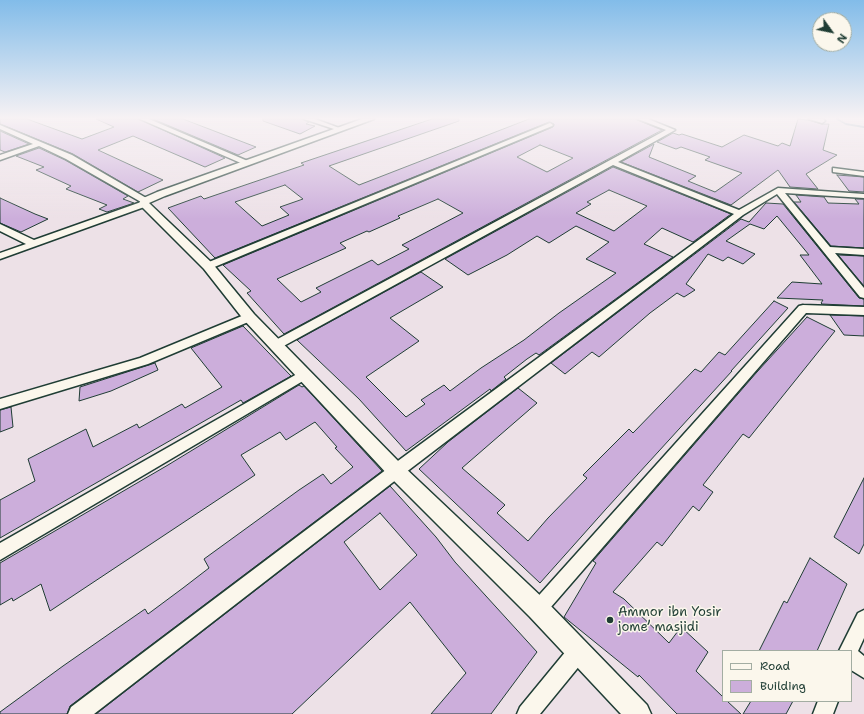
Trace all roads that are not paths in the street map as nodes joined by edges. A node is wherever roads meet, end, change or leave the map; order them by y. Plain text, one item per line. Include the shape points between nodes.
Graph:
1 (16, 152) edge
2 (59, 152) edge
3 (223, 152) edge
4 (273, 152) edge
5 (484, 152) edge
6 (629, 152) edge
7 (0, 158) edge
8 (246, 162) junction
9 (611, 162) junction
10 (836, 170) dead end
11 (864, 174) edge
12 (778, 190) junction
13 (864, 196) edge
14 (145, 203) junction
15 (740, 213) junction
16 (0, 227) edge
17 (34, 244) junction
18 (828, 250) junction
19 (864, 252) edge
20 (0, 256) edge
21 (208, 266) junction
22 (864, 295) edge
23 (864, 311) edge
24 (249, 317) junction
25 (276, 345) junction
26 (304, 375) junction
27 (0, 404) edge
28 (396, 471) junction
29 (0, 552) edge
30 (538, 609) junction
31 (864, 619) edge
32 (848, 650) edge
33 (578, 652) junction
34 (852, 659) edge
35 (864, 668) edge
36 (828, 702) edge
37 (78, 714) edge
38 (527, 714) edge
39 (638, 714) edge
40 (823, 714) edge

1 - 7 street
2 - 14 street
3 - 8 street
4 - 8 street
5 - 21 street
6 - 9 street
8 - 14 street via 160,194
9 - 15 street
9 - 25 street
10 - 11 street
12 - 13 street
12 - 15 street
12 - 18 street
14 - 17 street
14 - 21 street
15 - 28 street
16 - 17 street
17 - 20 street
18 - 19 street
18 - 22 street
21 - 24 street
23 - 30 street via 803,309
24 - 25 street
24 - 27 street via 144,362
25 - 26 street
26 - 28 street
26 - 29 street
28 - 30 street
28 - 37 street
30 - 33 street
31 - 32 street
33 - 38 street
33 - 39 street
34 - 35 street
36 - 40 street

